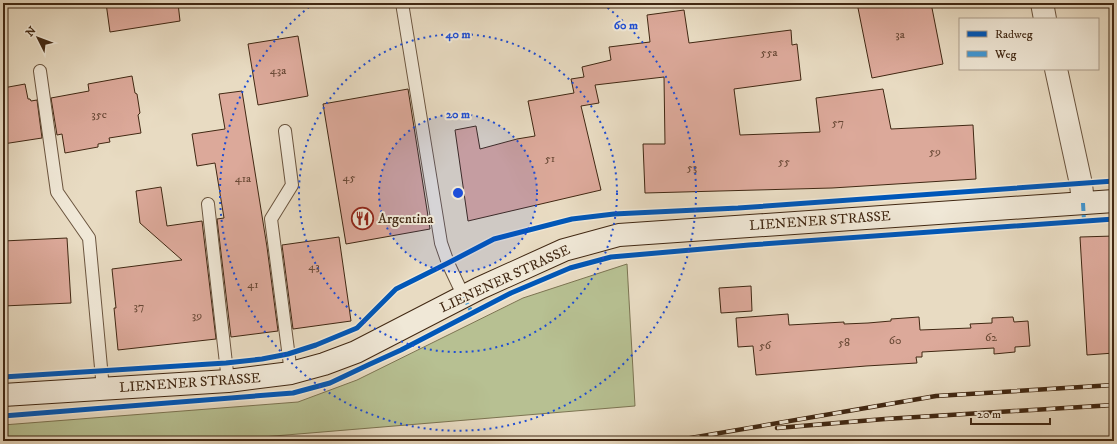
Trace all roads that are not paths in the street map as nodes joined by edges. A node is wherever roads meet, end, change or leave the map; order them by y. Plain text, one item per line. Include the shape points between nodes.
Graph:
1 (402, 3) edge
2 (1042, 3) edge
3 (1045, 18) edge
4 (1056, 70) edge
5 (40, 71) dead end
6 (284, 131) dead end
7 (1114, 201) edge
8 (1083, 203) junction
9 (208, 204) dead end
10 (464, 297) junction
11 (291, 373) junction
12 (228, 381) junction
13 (103, 389) junction
14 (3, 395) edge

1 - 10 lane via 442,244 448,264
2 - 3 street
4 - 8 street
5 - 13 lane via 57,192 89,238
6 - 11 lane via 292,185 271,219
7 - 8 street, LIENENER STRASSE
8 - 10 street, LIENENER STRASSE via 619,235 564,250
9 - 12 lane
10 - 11 street, LIENENER STRASSE via 356,352
11 - 12 street, LIENENER STRASSE
12 - 13 street, LIENENER STRASSE
13 - 14 street, LIENENER STRASSE

